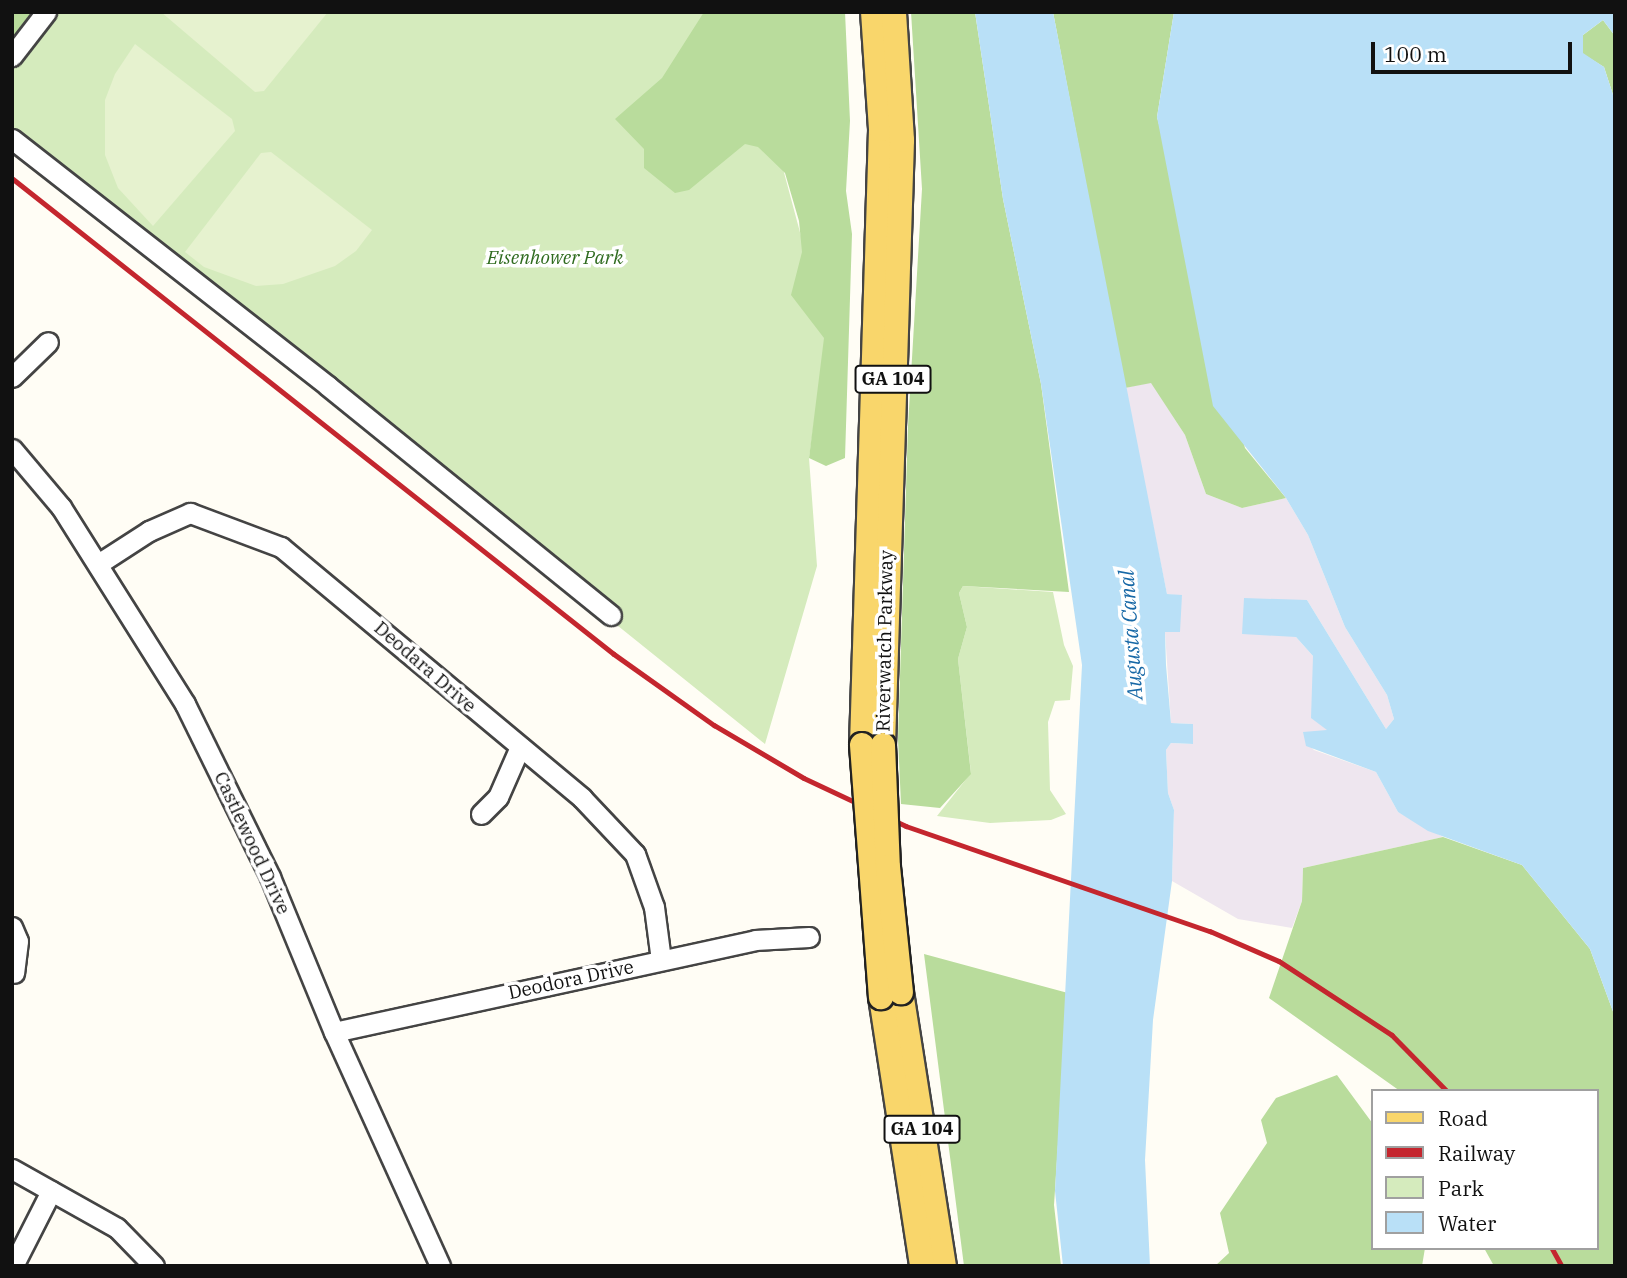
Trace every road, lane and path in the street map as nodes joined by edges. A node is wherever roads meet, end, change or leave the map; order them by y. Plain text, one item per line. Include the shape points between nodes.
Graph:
1 (46, 12) edge
2 (873, 12) edge
3 (894, 12) edge
4 (12, 57) edge
5 (12, 139) edge
6 (48, 342) dead end
7 (12, 377) edge
8 (12, 449) edge
9 (98, 564) junction
10 (611, 615) dead end
11 (872, 745) junction
12 (520, 747) junction
13 (481, 814) dead end
14 (12, 927) edge
15 (809, 937) dead end
16 (661, 960) junction
17 (14, 973) edge
18 (891, 995) junction
19 (334, 1032) junction
20 (12, 1169) edge
21 (51, 1191) junction
22 (13, 1266) edge
23 (154, 1266) edge
24 (440, 1266) edge
25 (922, 1266) edge
26 (944, 1266) edge

1 - 4 street
2 - 11 main road, Riverwatch Parkway / GA 104 via 881,129
3 - 11 main road, Riverwatch Parkway / GA 104 via 902,140
5 - 10 street
6 - 7 street
8 - 9 street, Castlewood Drive via 61,507
9 - 12 street, Deodara Drive via 149,531 190,513 281,547
9 - 19 street, Castlewood Drive via 185,704 270,877
11 - 18 main road, Riverwatch Parkway / GA 104, bridge
12 - 13 street via 498,797
12 - 16 street, Deodara Drive via 582,798 635,854 654,907
14 - 17 street via 18,942
15 - 16 street, Deodora Drive via 755,940
16 - 19 street, Deodora Drive
18 - 25 main road, Riverwatch Parkway / GA 104
18 - 26 main road, Riverwatch Parkway / GA 104
19 - 24 street, Castlewood Drive
20 - 21 street
21 - 22 street
21 - 23 street via 117,1228

